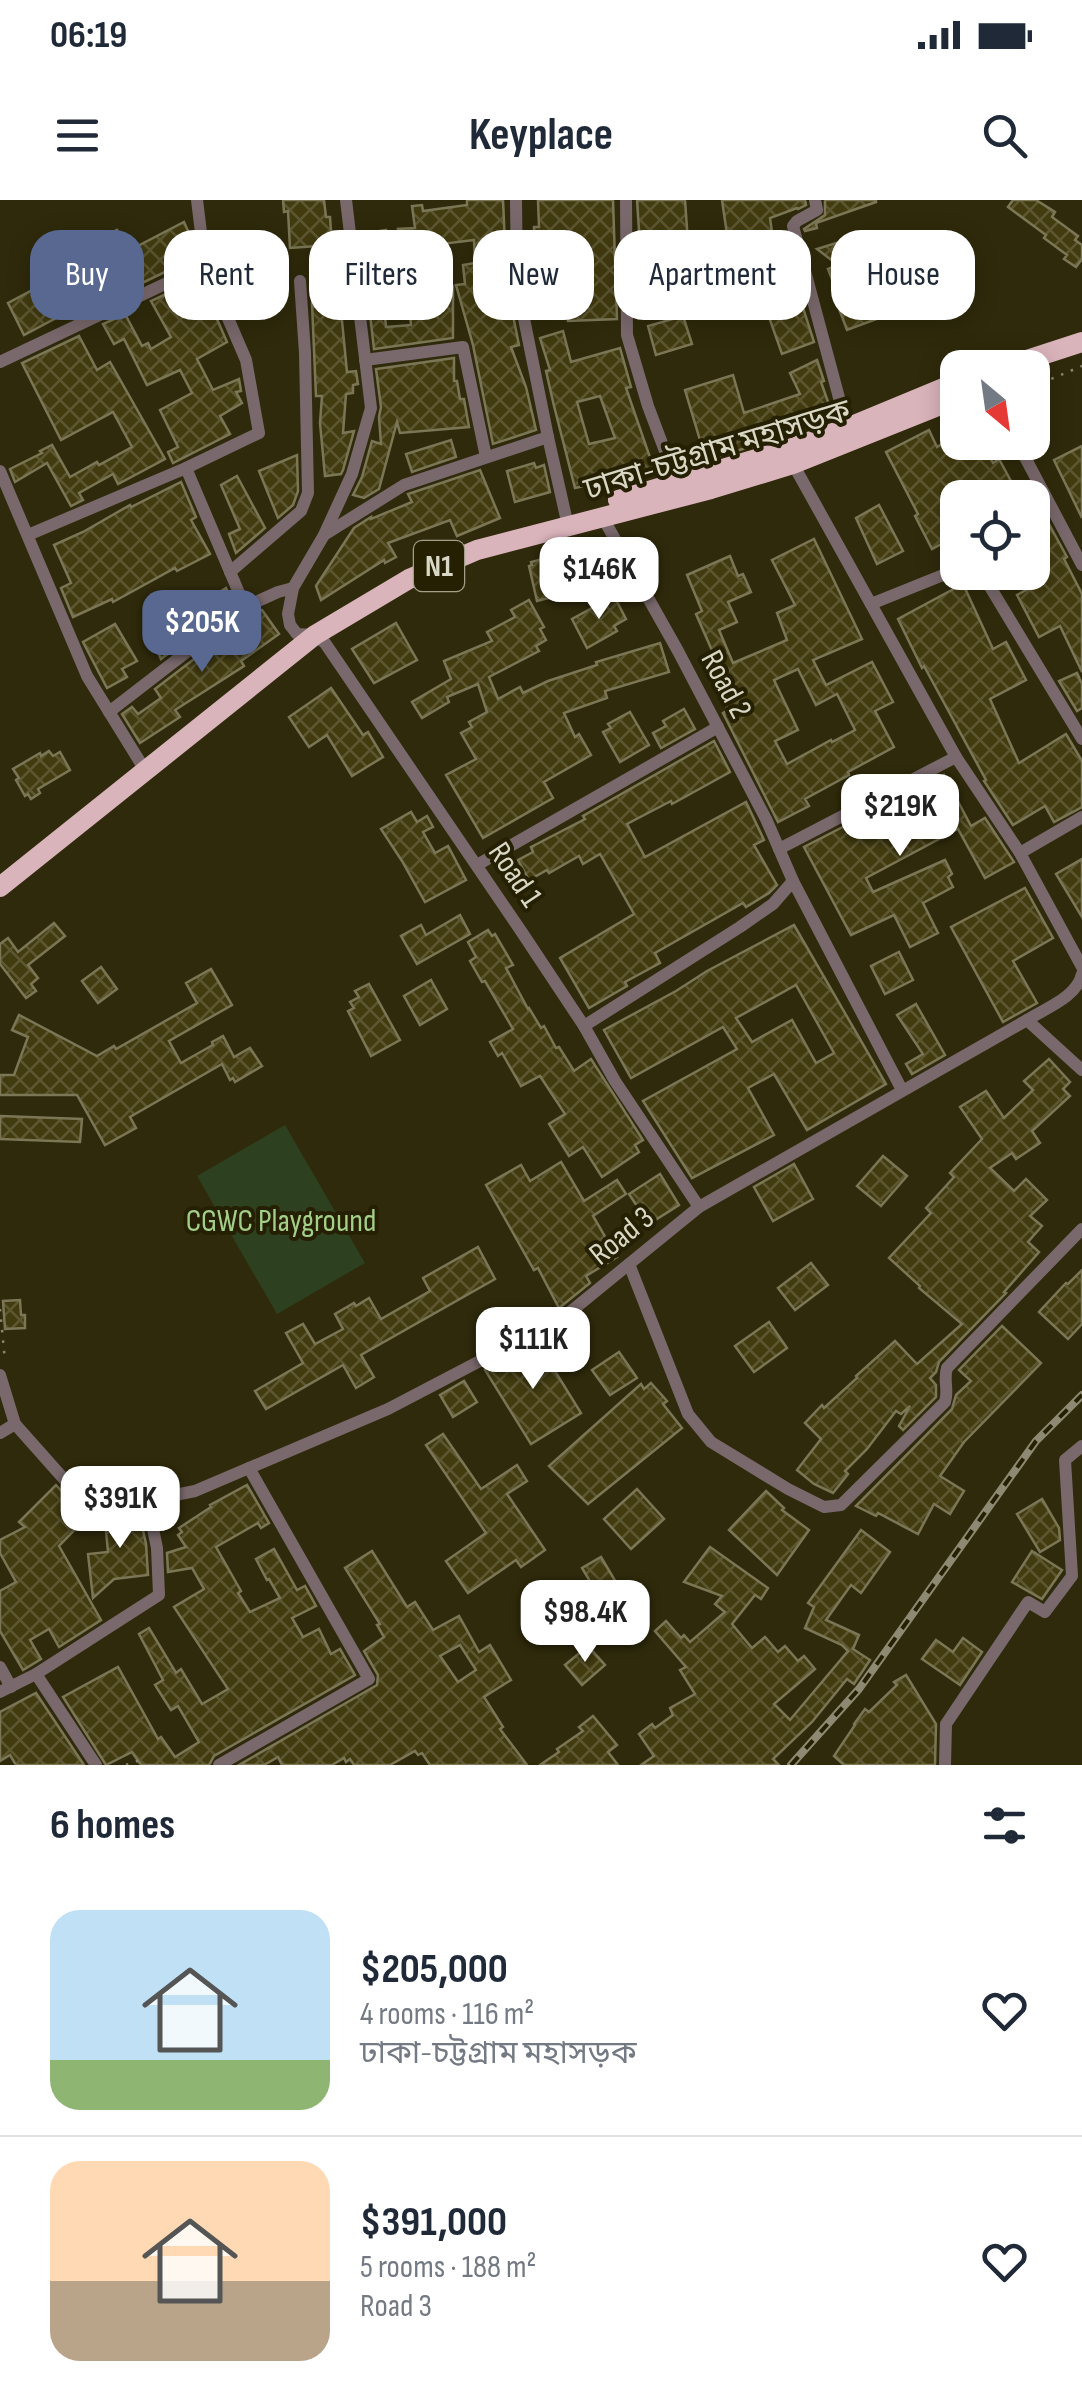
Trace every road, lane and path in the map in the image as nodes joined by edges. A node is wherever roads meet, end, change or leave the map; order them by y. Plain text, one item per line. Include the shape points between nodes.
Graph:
1 (197, 200) edge
2 (346, 200) edge
3 (516, 200) edge
4 (626, 200) edge
5 (815, 200) edge
6 (201, 230) edge
7 (300, 281) dead end
8 (164, 284) edge
9 (229, 320) edge
10 (1082, 342) edge
11 (1050, 352) edge
12 (1082, 356) edge
13 (366, 360) junction
14 (0, 362) edge
15 (1050, 366) edge
16 (1082, 366) edge
17 (1050, 379) edge
18 (940, 391) edge
19 (940, 404) edge
20 (849, 435) junction
21 (548, 437) junction
22 (486, 457) junction
23 (1027, 460) edge
24 (793, 464) junction
25 (186, 468) junction
26 (0, 471) edge
27 (677, 482) junction
28 (602, 518) junction
29 (567, 520) junction
30 (28, 535) junction
31 (324, 535) junction
32 (1080, 560) edge
33 (230, 572) junction
34 (940, 577) edge
35 (293, 588) junction
36 (992, 590) edge
37 (870, 604) junction
38 (245, 607) junction
39 (306, 635) junction
40 (110, 712) junction
41 (718, 726) junction
42 (1082, 739) edge
43 (956, 757) junction
44 (140, 762) junction
45 (1082, 817) edge
46 (780, 849) junction
47 (1020, 853) junction
48 (477, 865) junction
49 (0, 874) edge
50 (793, 881) junction
51 (0, 888) edge
52 (1082, 971) edge
53 (1028, 1020) junction
54 (584, 1026) junction
55 (1082, 1070) edge
56 (902, 1090) junction
57 (699, 1207) junction
58 (1082, 1229) edge
59 (628, 1264) junction
60 (0, 1309) edge
61 (3, 1375) edge
62 (14, 1424) junction
63 (0, 1432) edge
64 (1082, 1446) edge
65 (249, 1468) junction
66 (147, 1500) junction
67 (0, 1667) edge
68 (36, 1674) junction
69 (6, 1690) edge
70 (96, 1765) edge
71 (126, 1765) edge
72 (140, 1765) edge
73 (219, 1765) edge
74 (945, 1765) edge

1 - 6 street
2 - 13 street
3 - 21 street via 517,284
4 - 27 street via 627,335
5 - 20 street via 816,210 793,226
7 - 33 street via 308,493 301,511
8 - 14 street
9 - 25 street via 246,360 258,433
10 - 11 highway
12 - 15 highway
13 - 22 street via 463,347
13 - 31 street via 371,408 352,474
16 - 17 path
18 - 20 highway, ঢাকা-চট্টগ্রাম মহাসড়ক / N1
19 - 20 highway, ঢাকা-চট্টগ্রাম মহাসড়ক / N1
20 - 24 highway, ঢাকা-চট্টগ্রাম মহাসড়ক / N1
20 - 27 highway, ঢাকা-চট্টগ্রাম মহাসড়ক / N1
21 - 22 street
21 - 29 street
22 - 31 street via 404,485
23 - 32 street
24 - 28 highway, ঢাকা-চট্টগ্রাম মহাসড়ক / N1
24 - 37 street, Road 3
25 - 30 street
25 - 33 street
26 - 30 street
27 - 29 highway, ঢাকা-চট্টগ্রাম মহাসড়ক / N1
28 - 29 highway, ঢাকা-চট্টগ্রাম মহাসড়ক / N1
28 - 41 street, Road 2
29 - 39 highway, ঢাকা-চট্টগ্রাম মহাসড়ক / N1 via 488,537 416,566
30 - 40 street via 87,676
31 - 35 street
33 - 38 street
34 - 37 street
35 - 38 street
35 - 39 street via 290,625
36 - 42 street
37 - 43 street, Road 3
38 - 40 street
39 - 44 highway, ঢাকা-চট্টগ্রাম মহাসড়ক / N1
39 - 48 street, Road 1 via 326,643
39 - 51 highway, ঢাকা-চট্টগ্রাম মহাসড়ক / N1
40 - 44 street
41 - 46 street, Road 2
41 - 48 street
43 - 46 street
43 - 47 street, Road 3
44 - 49 highway, ঢাকা-চট্টগ্রাম মহাসড়ক / N1
45 - 47 street
46 - 50 street, Road 2
47 - 52 street, Road 3
48 - 54 street, Road 1
50 - 54 street via 740,927
50 - 56 street, Road 2
52 - 53 street, Road 3 via 1071,993
53 - 55 street
53 - 56 street, Road 3
54 - 57 street, Road 1
56 - 57 street, Road 3
57 - 59 street, Road 3
58 - 59 street via 947,1368 945,1402 841,1505 824,1507 711,1442 688,1414
59 - 65 street, Road 3 via 564,1317 388,1409
60 - 61 path
61 - 62 street, Road 3
62 - 63 street
62 - 66 street, Road 3 via 79,1496
64 - 74 street via 1065,1460 1072,1576 1045,1612 1028,1602 997,1648 946,1724
65 - 66 street, Road 3 via 195,1491
65 - 73 street via 369,1679
66 - 68 street via 159,1595
67 - 69 street
68 - 69 street
68 - 70 street
71 - 72 path

